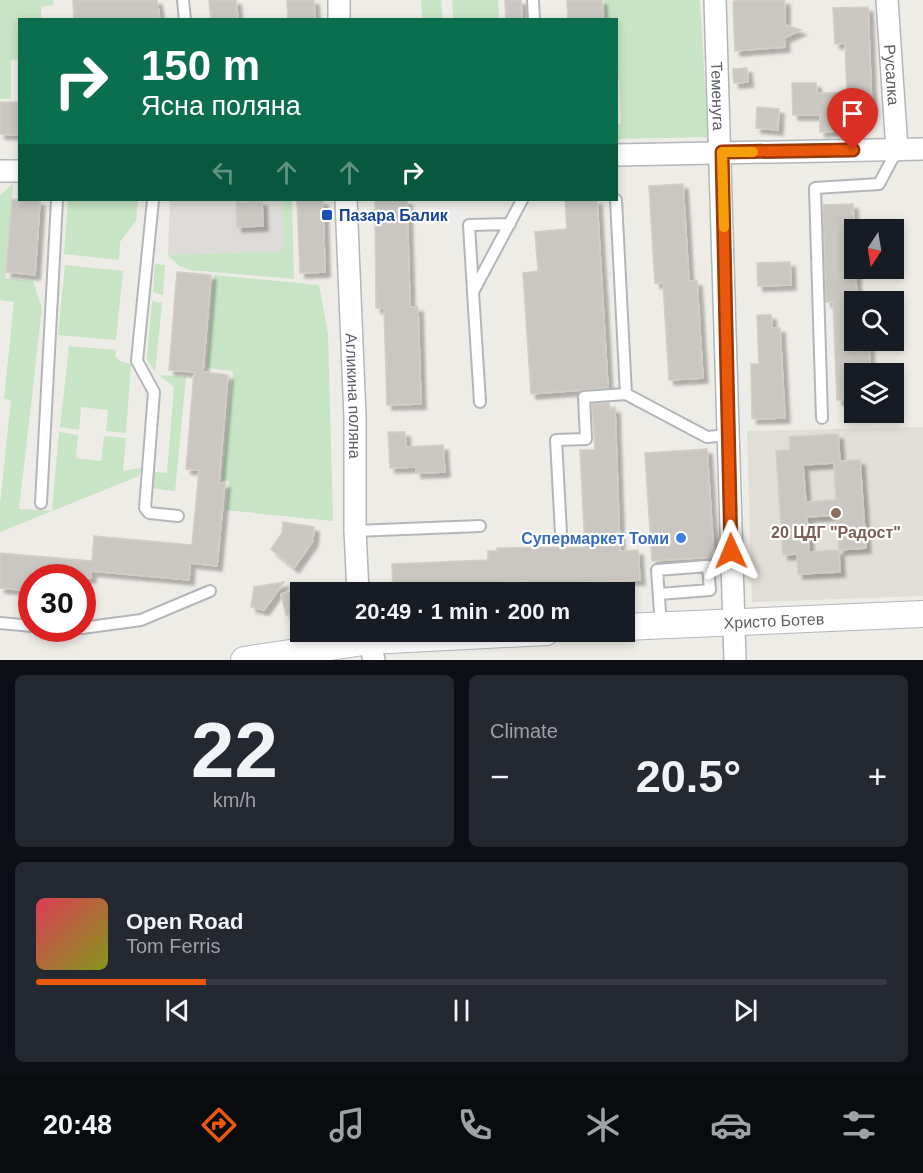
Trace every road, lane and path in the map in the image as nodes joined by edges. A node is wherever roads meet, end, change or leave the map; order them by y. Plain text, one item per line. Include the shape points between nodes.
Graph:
1 (183, 0) edge
2 (339, 0) edge
3 (533, 0) edge
4 (715, 0) edge
5 (888, 0) edge
6 (184, 18) edge
7 (339, 18) edge
8 (534, 18) edge
9 (923, 149) edge
10 (897, 150) junction
11 (722, 152) junction
12 (618, 155) edge
13 (0, 171) edge
14 (18, 171) edge
15 (57, 201) edge
16 (153, 201) edge
17 (346, 201) edge
18 (522, 201) edge
19 (616, 201) edge
20 (510, 224) junction
21 (473, 292) junction
22 (626, 394) junction
23 (480, 402) dead end
24 (822, 418) dead end
25 (729, 435) junction
26 (41, 503) dead end
27 (178, 516) dead end
28 (480, 526) dead end
29 (355, 531) junction
30 (561, 533) dead end
31 (358, 582) edge
32 (210, 591) dead end
33 (659, 594) junction
34 (923, 614) edge
35 (733, 621) junction
36 (0, 623) edge
37 (18, 625) edge
38 (96, 626) edge
39 (661, 626) junction
40 (635, 627) edge
41 (399, 642) edge
42 (370, 644) edge
43 (321, 654) edge
44 (249, 659) edge
45 (735, 660) edge

1 - 6 lane
2 - 7 street
3 - 8 lane
4 - 11 street, Теменуга
5 - 10 street, Русалка
9 - 10 street
10 - 11 street
10 - 24 lane via 879,184 815,188
11 - 12 street
11 - 25 street, Теменуга
13 - 14 street
15 - 26 lane
16 - 27 lane via 137,361 154,392 145,508 149,513
17 - 29 street, Агликина поляна via 355,417
18 - 20 lane
19 - 22 lane
20 - 21 lane
20 - 21 lane via 469,225
21 - 23 lane
22 - 25 lane via 707,437
22 - 30 lane via 584,397 586,439 556,440
25 - 35 street, Теменуга
28 - 29 lane
29 - 31 street, Агликина поляна
32 - 38 lane via 141,620
33 - 33 lane via 710,590 708,566 657,570
33 - 39 lane
34 - 35 street, Христо Ботев
35 - 39 street, Христо Ботев
35 - 45 street, Теменуга
36 - 37 lane
39 - 40 street, Христо Ботев
41 - 42 street
42 - 43 street
43 - 44 street

